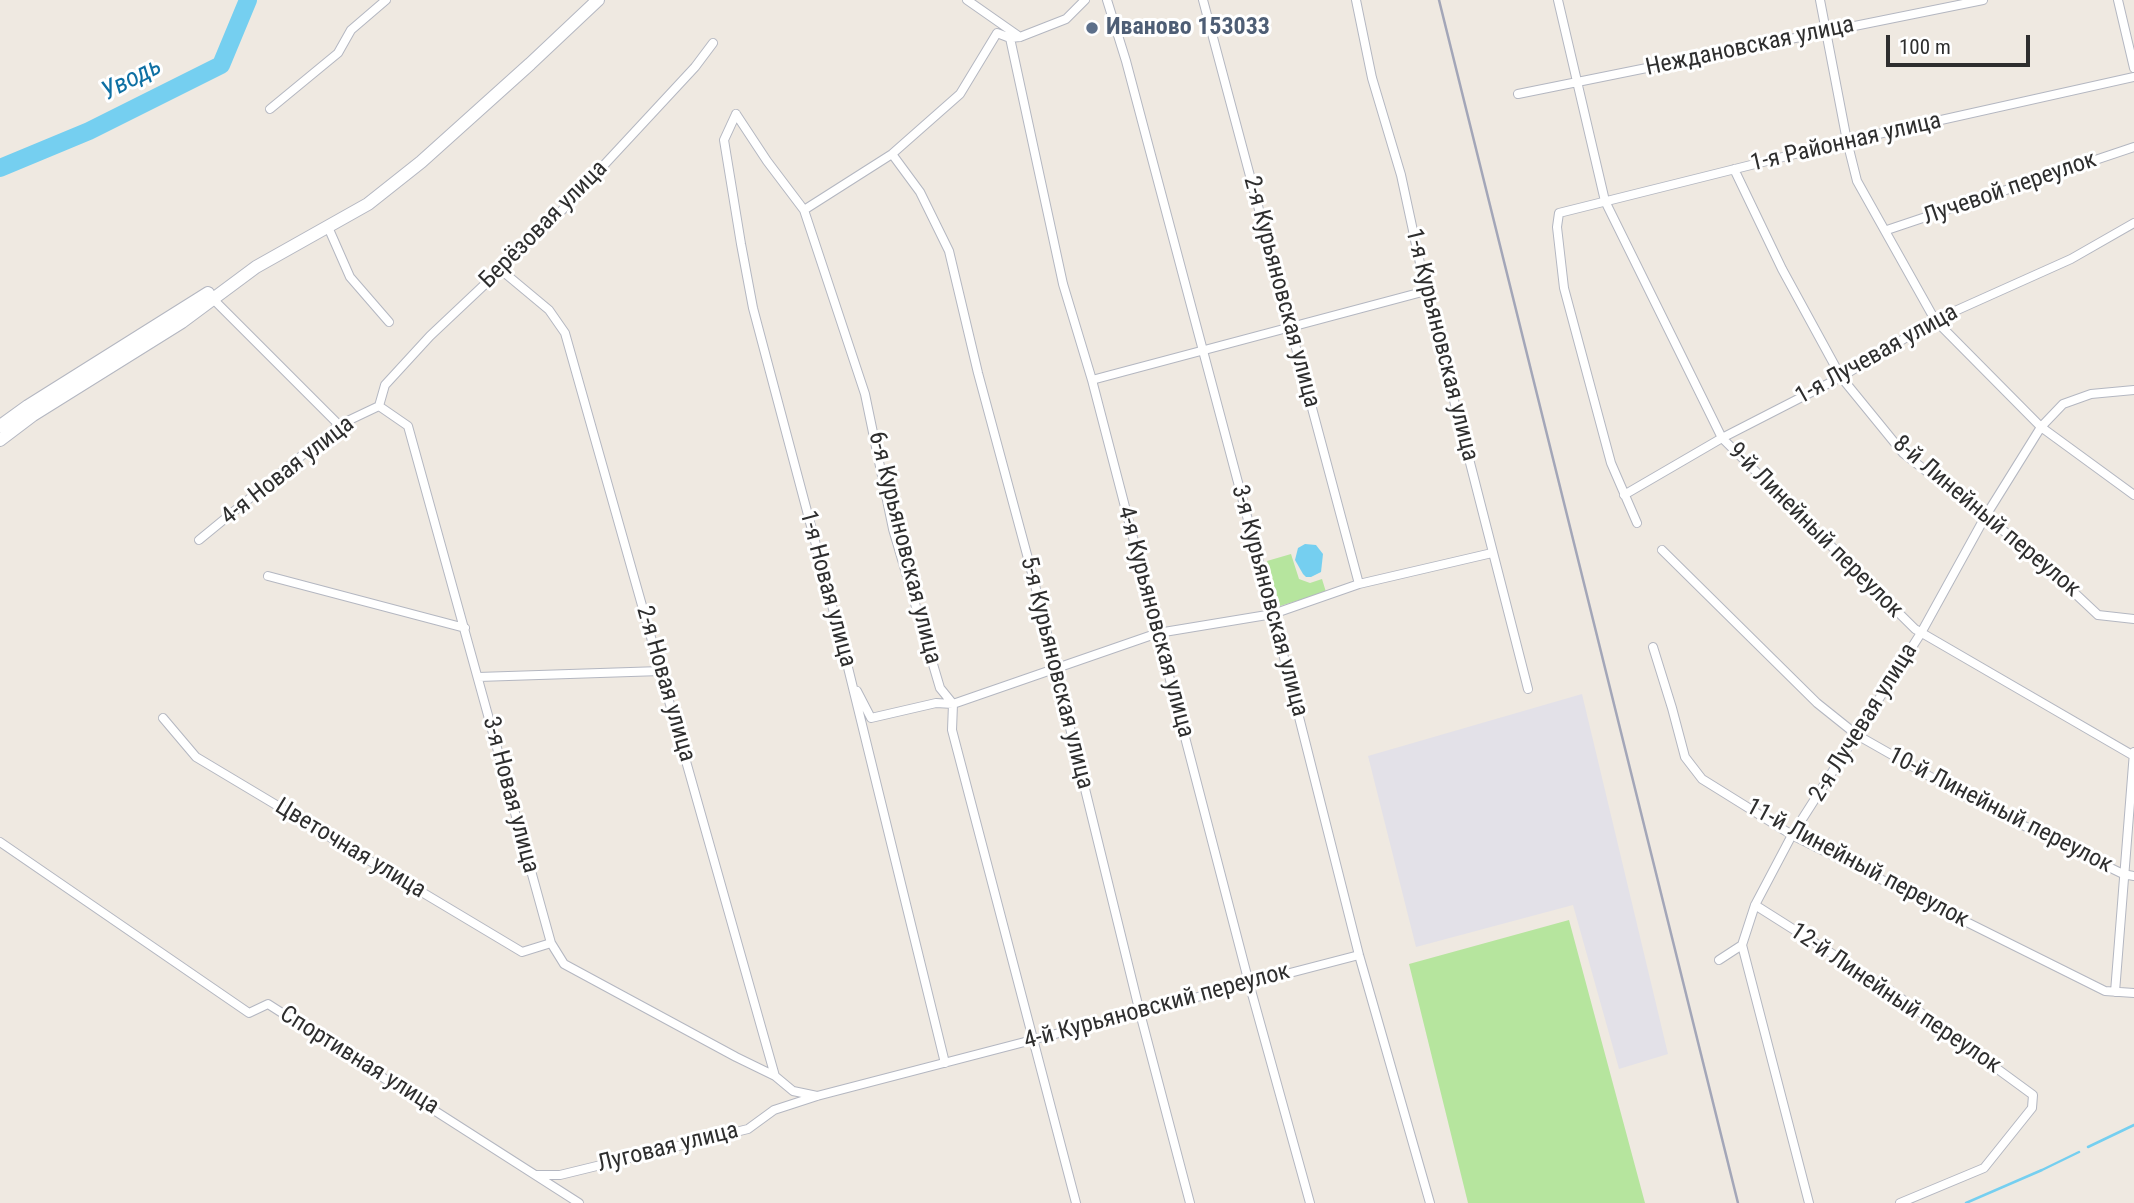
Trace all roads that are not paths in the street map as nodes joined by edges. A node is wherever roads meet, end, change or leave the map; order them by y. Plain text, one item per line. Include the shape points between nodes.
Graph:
1 (386, 0) edge
2 (598, 0) edge
3 (967, 0) edge
4 (1085, 0) edge
5 (1107, 0) edge
6 (1203, 0) edge
7 (1356, 0) edge
8 (1558, 0) edge
9 (1820, 0) edge
10 (1983, 0) edge
11 (2118, 0) edge
12 (1827, 31) junction
13 (1020, 37) junction
14 (1010, 38) junction
15 (713, 43) dead end
16 (2134, 68) edge
17 (2134, 77) edge
18 (1576, 83) junction
19 (1518, 94) dead end
20 (270, 108) dead end
21 (736, 114) joint
22 (1847, 141) junction
23 (2134, 147) edge
24 (892, 154) junction
25 (1734, 169) junction
26 (1605, 201) junction
27 (804, 210) junction
28 (2134, 223) edge
29 (328, 227) junction
30 (1887, 230) junction
31 (501, 270) junction
32 (1426, 291) junction
33 (210, 296) junction
34 (1935, 320) junction
35 (389, 322) dead end
36 (1290, 326) junction
37 (1203, 351) junction
38 (1841, 377) junction
39 (1092, 380) junction
40 (2134, 390) edge
41 (379, 406) junction
42 (339, 425) junction
43 (0, 426) edge
44 (2041, 427) junction
45 (1722, 438) junction
46 (0, 440) edge
47 (1625, 495) junction
48 (2134, 495) edge
49 (1985, 517) junction
50 (1637, 523) dead end
51 (199, 540) dead end
52 (1662, 550) dead end
53 (1492, 553) junction
54 (268, 576) dead end
55 (1359, 584) junction
56 (1273, 614) junction
57 (2134, 619) edge
58 (464, 628) junction
59 (1921, 633) junction
60 (1158, 634) junction
61 (1653, 647) dead end
62 (1055, 668) junction
63 (661, 671) junction
64 (849, 676) junction
65 (478, 677) junction
66 (1528, 689) dead end
67 (953, 704) junction
68 (163, 718) dead end
69 (1857, 735) junction
70 (2134, 749) edge
71 (2134, 755) edge
72 (1792, 835) junction
73 (0, 842) edge
74 (2123, 874) junction
75 (2134, 876) edge
76 (1755, 905) junction
77 (551, 943) junction
78 (1742, 945) junction
79 (1359, 955) junction
80 (1719, 960) dead end
81 (1250, 983) junction
82 (2115, 992) junction
83 (2134, 993) edge
84 (1140, 1013) junction
85 (1032, 1040) junction
86 (956, 1060) joint
87 (945, 1063) junction
88 (775, 1076) junction
89 (817, 1096) junction
90 (537, 1175) junction
91 (579, 1203) edge
92 (1076, 1203) edge
93 (1190, 1203) edge
94 (1310, 1203) edge
95 (1430, 1203) edge
96 (1809, 1203) edge
97 (1900, 1203) edge

1 - 20 street via 351,30 338,52
2 - 29 main road via 421,162 368,204
3 - 13 street
4 - 13 street via 1066,19
5 - 37 street, 3-я Курьяновская улица
6 - 36 street, 2-я Курьяновская улица
7 - 32 street, 1-я Курьяновская улица
8 - 18 street, 9-й Линейный переулок
9 - 12 street
10 - 12 street, Неждановская улица
11 - 16 street
12 - 18 street, Неждановская улица
12 - 22 street
13 - 14 street
14 - 24 street via 997,33 960,94
14 - 39 street, 4-я Курьяновская улица via 1063,284
15 - 31 street, Берёзовая улица via 552,221
17 - 22 street, 1-я Районная улица
18 - 19 street, Неждановская улица
18 - 26 street, 9-й Линейный переулок
21 - 27 street, 6-я Курьяновская улица
21 - 64 street, 1-я Новая улица via 724,140 753,307
22 - 25 street, 1-я Районная улица
22 - 30 street via 1857,181
23 - 30 street, Лучевой переулок
24 - 27 street
24 - 62 street, 5-я Курьяновская улица via 920,192 949,251
25 - 26 street, 1-я Районная улица
25 - 38 street, 8-й Линейный переулок
26 - 45 street, 9-й Линейный переулок
26 - 47 street, 1-я Районная улица via 1559,213 1557,227 1564,288 1611,463
27 - 67 street, 6-я Курьяновская улица via 865,394 893,529 940,688
28 - 34 street, 1-я Лучевая улица via 2071,259
29 - 33 main road
29 - 35 street via 351,277
30 - 34 street
31 - 41 street, Берёзовая улица via 384,385
31 - 63 street, 2-я Новая улица via 549,310 565,333
32 - 36 street
32 - 53 street, 1-я Курьяновская улица
33 - 42 street
33 - 43 main road
33 - 46 main road via 183,322
34 - 38 street, 1-я Лучевая улица
34 - 44 street
36 - 37 street
36 - 55 street, 2-я Курьяновская улица
37 - 39 street
37 - 56 street, 3-я Курьяновская улица
38 - 45 street, 1-я Лучевая улица
38 - 49 street, 8-й Линейный переулок via 1903,453
39 - 60 street, 4-я Курьяновская улица
40 - 44 street, 2-я Лучевая улица via 2091,394 2063,404
41 - 42 street, 4-я Новая улица
41 - 58 street, 3-я Новая улица via 408,426
42 - 51 street, 4-я Новая улица
44 - 48 street
44 - 49 street, 2-я Лучевая улица
45 - 47 street, 1-я Лучевая улица
45 - 59 street, 9-й Линейный переулок
47 - 50 street
49 - 57 street, 8-й Линейный переулок via 2032,553 2098,615
49 - 59 street, 2-я Лучевая улица
52 - 69 street, 10-й Линейный переулок via 1817,704
53 - 55 street
53 - 66 street, 1-я Курьяновская улица
54 - 58 street
55 - 56 street
56 - 60 street
56 - 79 street, 3-я Курьяновская улица
58 - 65 street, 3-я Новая улица
59 - 69 street, 2-я Лучевая улица
59 - 71 street, 9-й Линейный переулок
60 - 62 street
60 - 81 street, 4-я Курьяновская улица
61 - 72 street, 11-й Линейный переулок via 1685,757 1702,779
62 - 67 street
62 - 84 street, 5-я Курьяновская улица
63 - 65 street
63 - 88 street, 2-я Новая улица
64 - 67 street via 871,718 936,703
64 - 87 street, 1-я Новая улица
65 - 77 street, 3-я Новая улица
67 - 85 street, 6-я Курьяновская улица via 952,730
68 - 77 street, Цветочная улица via 196,757 522,952
69 - 72 street, 2-я Лучевая улица
69 - 74 street, 10-й Линейный переулок via 1973,801
70 - 71 street
71 - 74 street
72 - 76 street, 2-я Лучевая улица
72 - 82 street, 11-й Линейный переулок
73 - 90 street, Спортивная улица via 249,1013 268,1004
74 - 75 street, 10-й Линейный переулок
74 - 82 street
76 - 78 street, 2-я Лучевая улица
76 - 97 street, 12-й Линейный переулок via 1891,991 2033,1095 2032,1108 1984,1168
77 - 88 street, 3-я Новая улица via 564,964
78 - 80 street
78 - 96 street
79 - 81 street, 4-й Курьяновский переулок
79 - 95 street, 3-я Курьяновская улица
81 - 84 street, 4-й Курьяновский переулок
81 - 94 street, 4-я Курьяновская улица
82 - 83 street
84 - 85 street, 4-й Курьяновский переулок
84 - 93 street, 5-я Курьяновская улица
85 - 86 street, 4-й Курьяновский переулок
85 - 92 street, 6-я Курьяновская улица
86 - 87 street, Луговая улица
87 - 89 street, Луговая улица
88 - 89 street via 793,1091
89 - 90 street, Луговая улица via 774,1110 748,1129 560,1175
90 - 91 street, Спортивная улица

